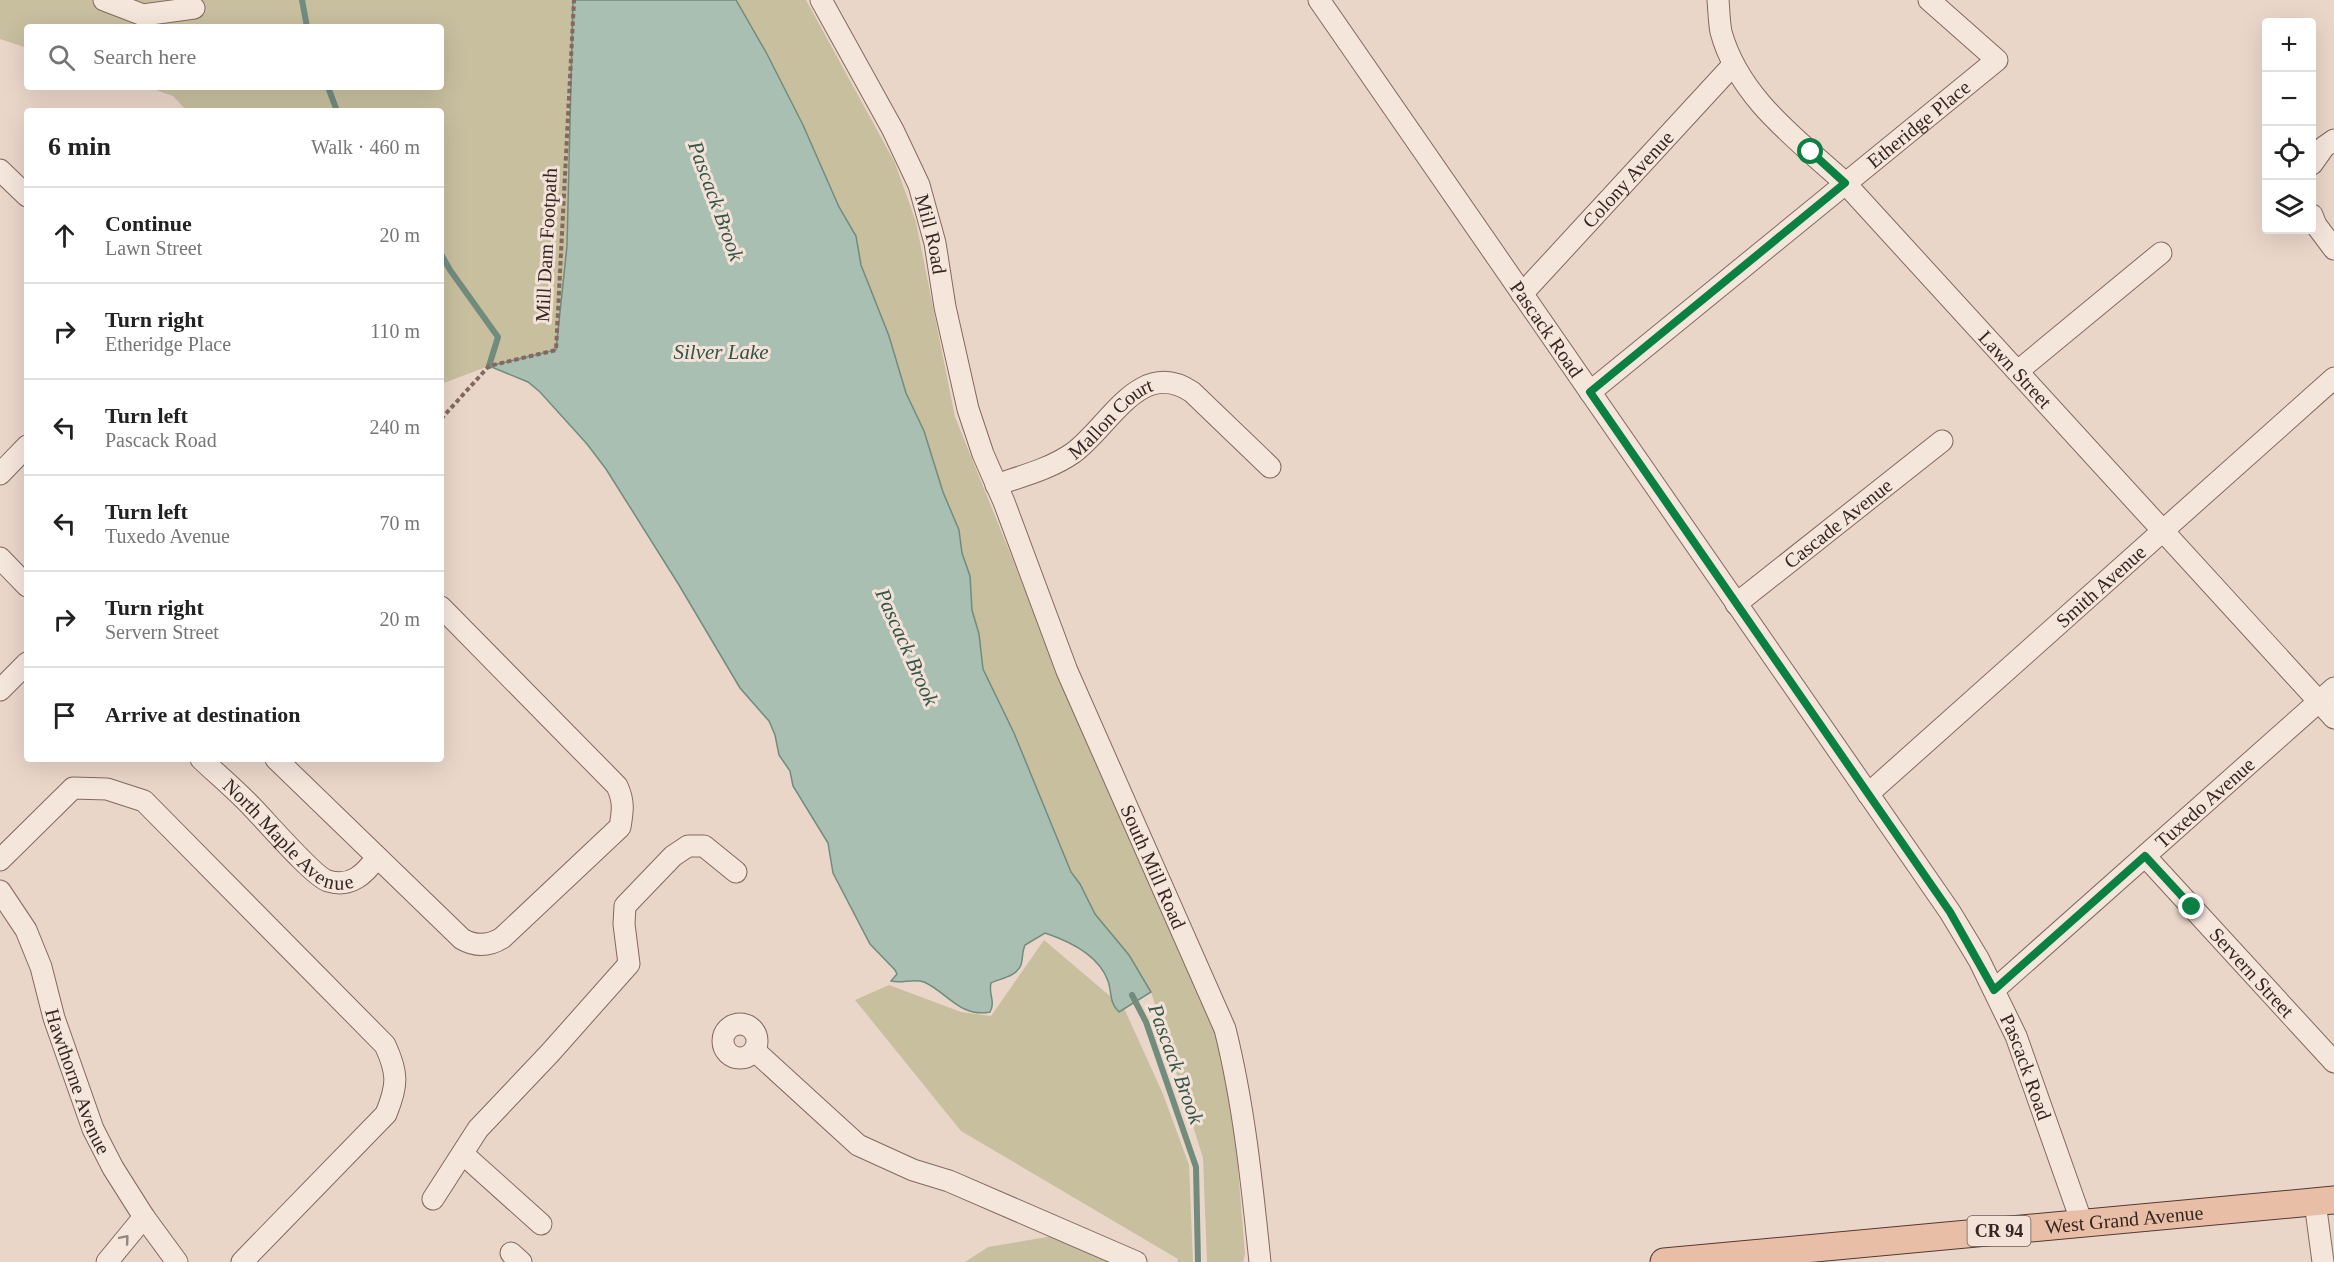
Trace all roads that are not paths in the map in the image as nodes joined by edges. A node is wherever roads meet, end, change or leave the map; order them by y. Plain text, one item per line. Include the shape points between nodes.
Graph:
1 (104, 0) edge
2 (821, 0) edge
3 (1319, 0) edge
4 (1929, 0) edge
5 (1718, 5) edge
6 (194, 8) dead end
7 (1733, 65) junction
8 (2334, 140) edge
9 (2316, 158) edge
10 (0, 170) edge
11 (1845, 183) junction
12 (24, 193) edge
13 (2316, 225) edge
14 (2334, 249) edge
15 (2161, 253) dead end
16 (1522, 294) junction
17 (2018, 371) junction
18 (2334, 378) edge
19 (1590, 392) junction
20 (1942, 441) dead end
21 (24, 449) edge
22 (1270, 467) dead end
23 (0, 474) edge
24 (996, 484) junction
25 (2163, 530) junction
26 (0, 558) edge
27 (24, 583) edge
28 (1736, 604) junction
29 (444, 609) edge
30 (24, 666) edge
31 (0, 690) edge
32 (2327, 695) edge
33 (2334, 718) edge
34 (204, 762) edge
35 (279, 762) edge
36 (1868, 794) junction
37 (2145, 856) junction
38 (377, 857) junction
39 (0, 860) edge
40 (736, 872) dead end
41 (0, 891) edge
42 (1994, 990) junction
43 (755, 1051) dead end
44 (2334, 1062) edge
45 (463, 1154) junction
46 (433, 1199) dead end
47 (2324, 1201) edge
48 (144, 1217) junction
49 (2082, 1223) junction
50 (541, 1224) dead end
51 (1719, 1259) edge
52 (106, 1262) edge
53 (177, 1262) edge
54 (242, 1262) edge
55 (1136, 1262) edge
56 (1260, 1262) edge
57 (1664, 1262) edge
58 (2323, 1262) edge

1 - 6 street via 143,15
2 - 24 street, Mill Road via 919,185 935,243 968,409
3 - 16 street, Pascack Road
4 - 11 street, Etheridge Place via 1996,60
5 - 7 street, Lawn Street via 1721,31
7 - 11 street, Lawn Street via 1760,104
7 - 16 street, Colony Avenue
8 - 9 street
10 - 12 street
11 - 17 street, Lawn Street
11 - 19 street, Etheridge Place
13 - 14 street
15 - 17 street
16 - 19 street, Pascack Road
17 - 25 street, Lawn Street
18 - 25 street, Smith Avenue
19 - 28 street, Pascack Road
20 - 28 street, Cascade Avenue
21 - 23 street
22 - 24 street, Mallon Court via 1192,392 1166,381 1151,382 1137,389 1089,441 1071,454 1046,468
24 - 56 street, South Mill Road via 1067,671 1225,1029 1235,1070
25 - 32 street, Lawn Street
25 - 36 street, Smith Avenue
26 - 27 street
28 - 36 street, Pascack Road
29 - 38 street via 618,786 624,808 620,827 502,938 481,945 462,939
30 - 31 street
32 - 33 street, Lawn Street
32 - 37 street, Tuxedo Avenue
34 - 38 street, North Maple Avenue via 321,878 339,883 361,877
35 - 38 street
36 - 42 street, Pascack Road via 1950,912
37 - 42 street, Tuxedo Avenue
37 - 44 street, Servern Street
39 - 54 street via 73,789 107,789 144,801 385,1045 394,1065 396,1084 387,1114
40 - 45 street via 704,846 688,846 673,856 625,906 629,964 478,1129
41 - 48 street, Hawthorne Avenue via 26,930 41,966 54,1018 93,1129
42 - 49 street, Pascack Road via 2016,1036
43 - 55 street via 858,1144
45 - 46 street
45 - 50 street
47 - 49 main road, West Grand Avenue / CR 94
47 - 58 street
52 -> 48 street
48 - 53 street, Hawthorne Avenue
49 - 51 main road, West Grand Avenue / CR 94
51 - 57 main road, West Grand Avenue / CR 94

